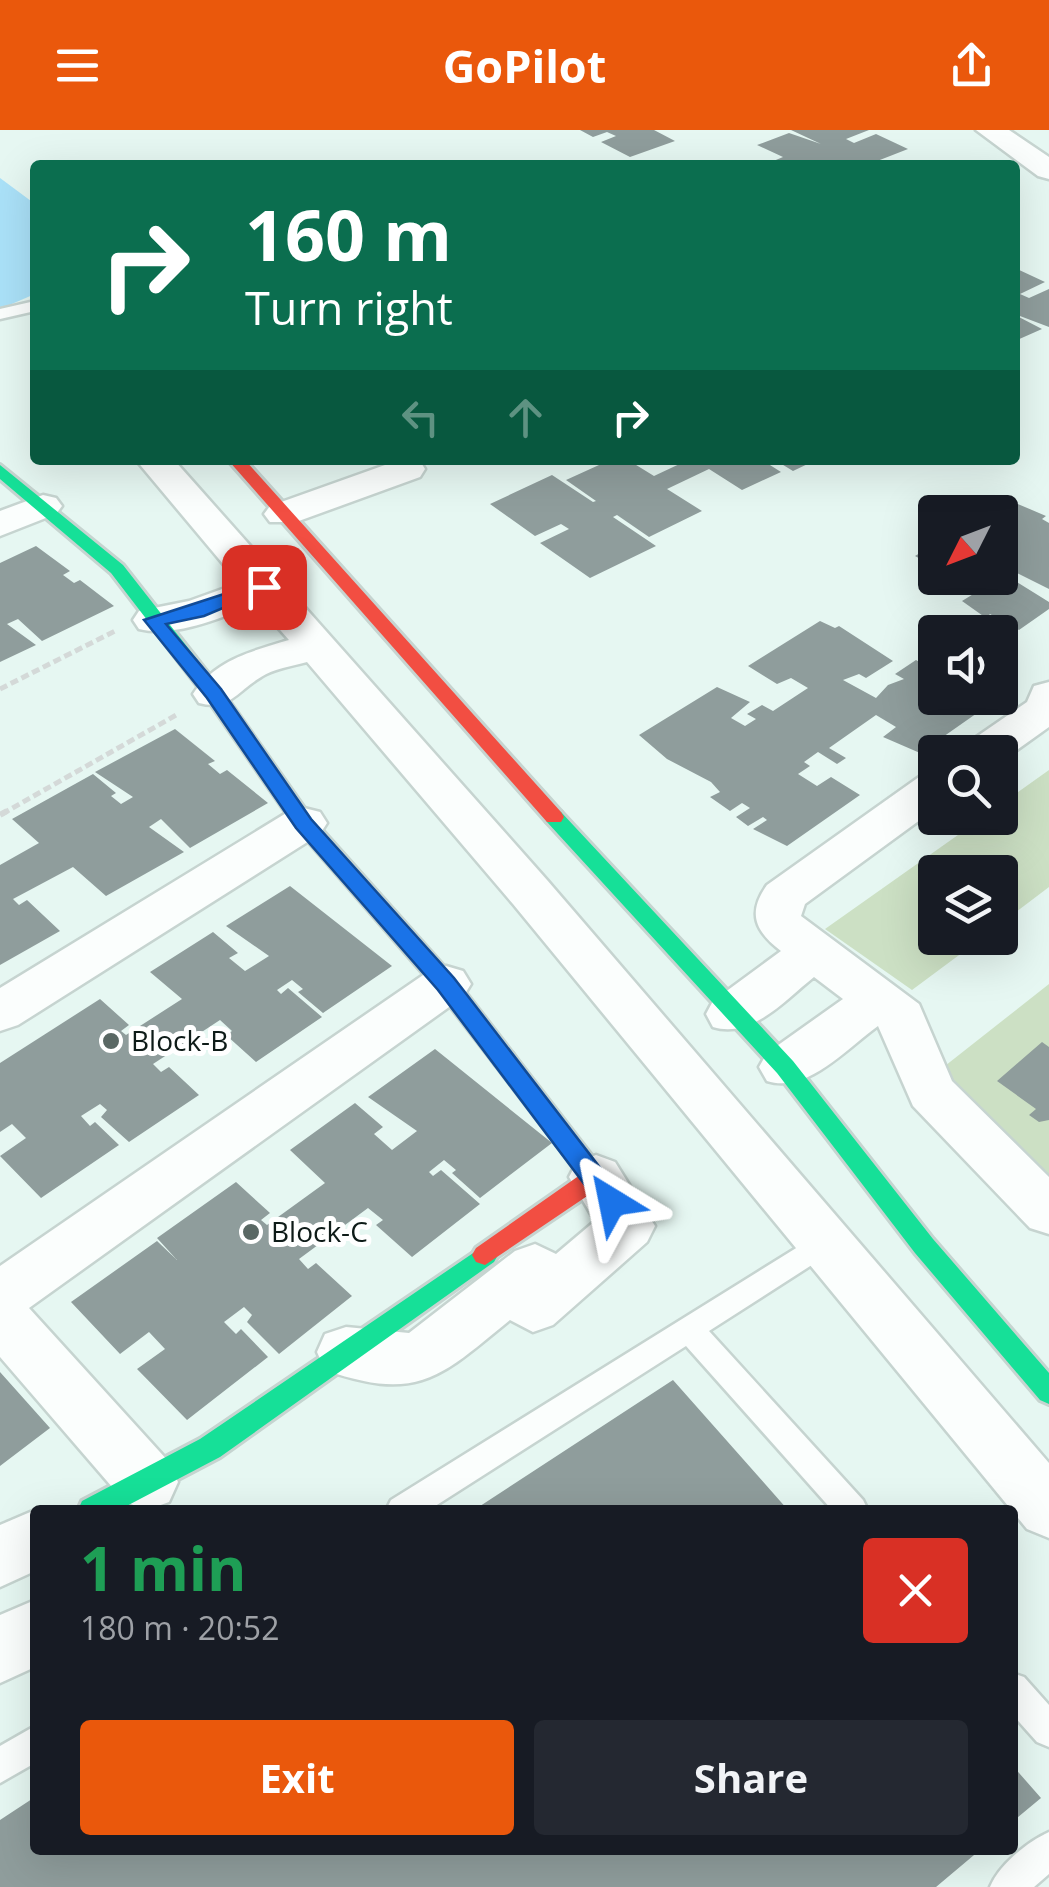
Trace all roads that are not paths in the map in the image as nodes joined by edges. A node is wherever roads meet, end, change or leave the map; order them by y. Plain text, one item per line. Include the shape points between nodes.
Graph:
1 (990, 130) edge
2 (1043, 158) edge
3 (30, 307) edge
4 (0, 314) edge
5 (158, 465) edge
6 (240, 465) edge
7 (407, 469) dead end
8 (0, 470) edge
9 (43, 506) junction
10 (284, 514) junction
11 (0, 526) edge
12 (264, 587) junction
13 (137, 624) junction
14 (318, 646) junction
15 (1049, 655) edge
16 (214, 694) junction
17 (1048, 700) edge
18 (1005, 735) edge
19 (918, 799) edge
20 (304, 824) junction
21 (597, 866) junction
22 (530, 892) junction
23 (815, 952) junction
24 (446, 984) junction
25 (881, 998) junction
26 (0, 1012) edge
27 (732, 1014) junction
28 (785, 1068) junction
29 (596, 1177) junction
30 (1049, 1212) edge
31 (822, 1244) junction
32 (0, 1297) edge
33 (0, 1316) edge
34 (688, 1328) junction
35 (346, 1352) junction
36 (1049, 1392) edge
37 (147, 1482) junction
38 (102, 1505) edge
39 (410, 1505) edge
40 (847, 1505) edge
41 (1049, 1509) edge
42 (30, 1542) edge
43 (0, 1557) edge
44 (30, 1633) edge
45 (0, 1651) edge
46 (1018, 1696) edge
47 (1049, 1730) edge
48 (30, 1747) edge
49 (0, 1766) edge
50 (1049, 1850) edge
51 (1008, 1887) edge

1 - 2 street
3 - 4 lane
5 - 12 street
6 - 10 street
7 - 10 street
8 - 9 street
9 - 11 street
9 - 13 street via 118,569
10 - 21 street
12 - 13 street via 198,612
12 - 14 street
13 - 16 street
14 - 16 street via 248,666
14 - 22 street
15 - 17 street
16 - 20 street
17 - 18 street
19 - 23 street via 777,903 781,926
20 - 24 street
20 - 26 street
21 - 22 street
21 - 27 street
22 - 31 street
23 - 25 street
23 - 27 street
24 - 29 street
24 - 32 street
25 - 28 street
25 - 30 street via 909,1029 931,1092
27 - 28 street
28 - 36 street
29 - 35 street
29 - 35 street via 628,1226 418,1359
31 - 34 lane
31 - 41 street
33 - 37 street
34 - 39 lane
34 - 40 lane
35 - 37 street via 210,1448
37 - 38 street
42 - 43 street
44 - 45 street
46 - 47 lane
48 - 49 lane
50 - 51 lane

